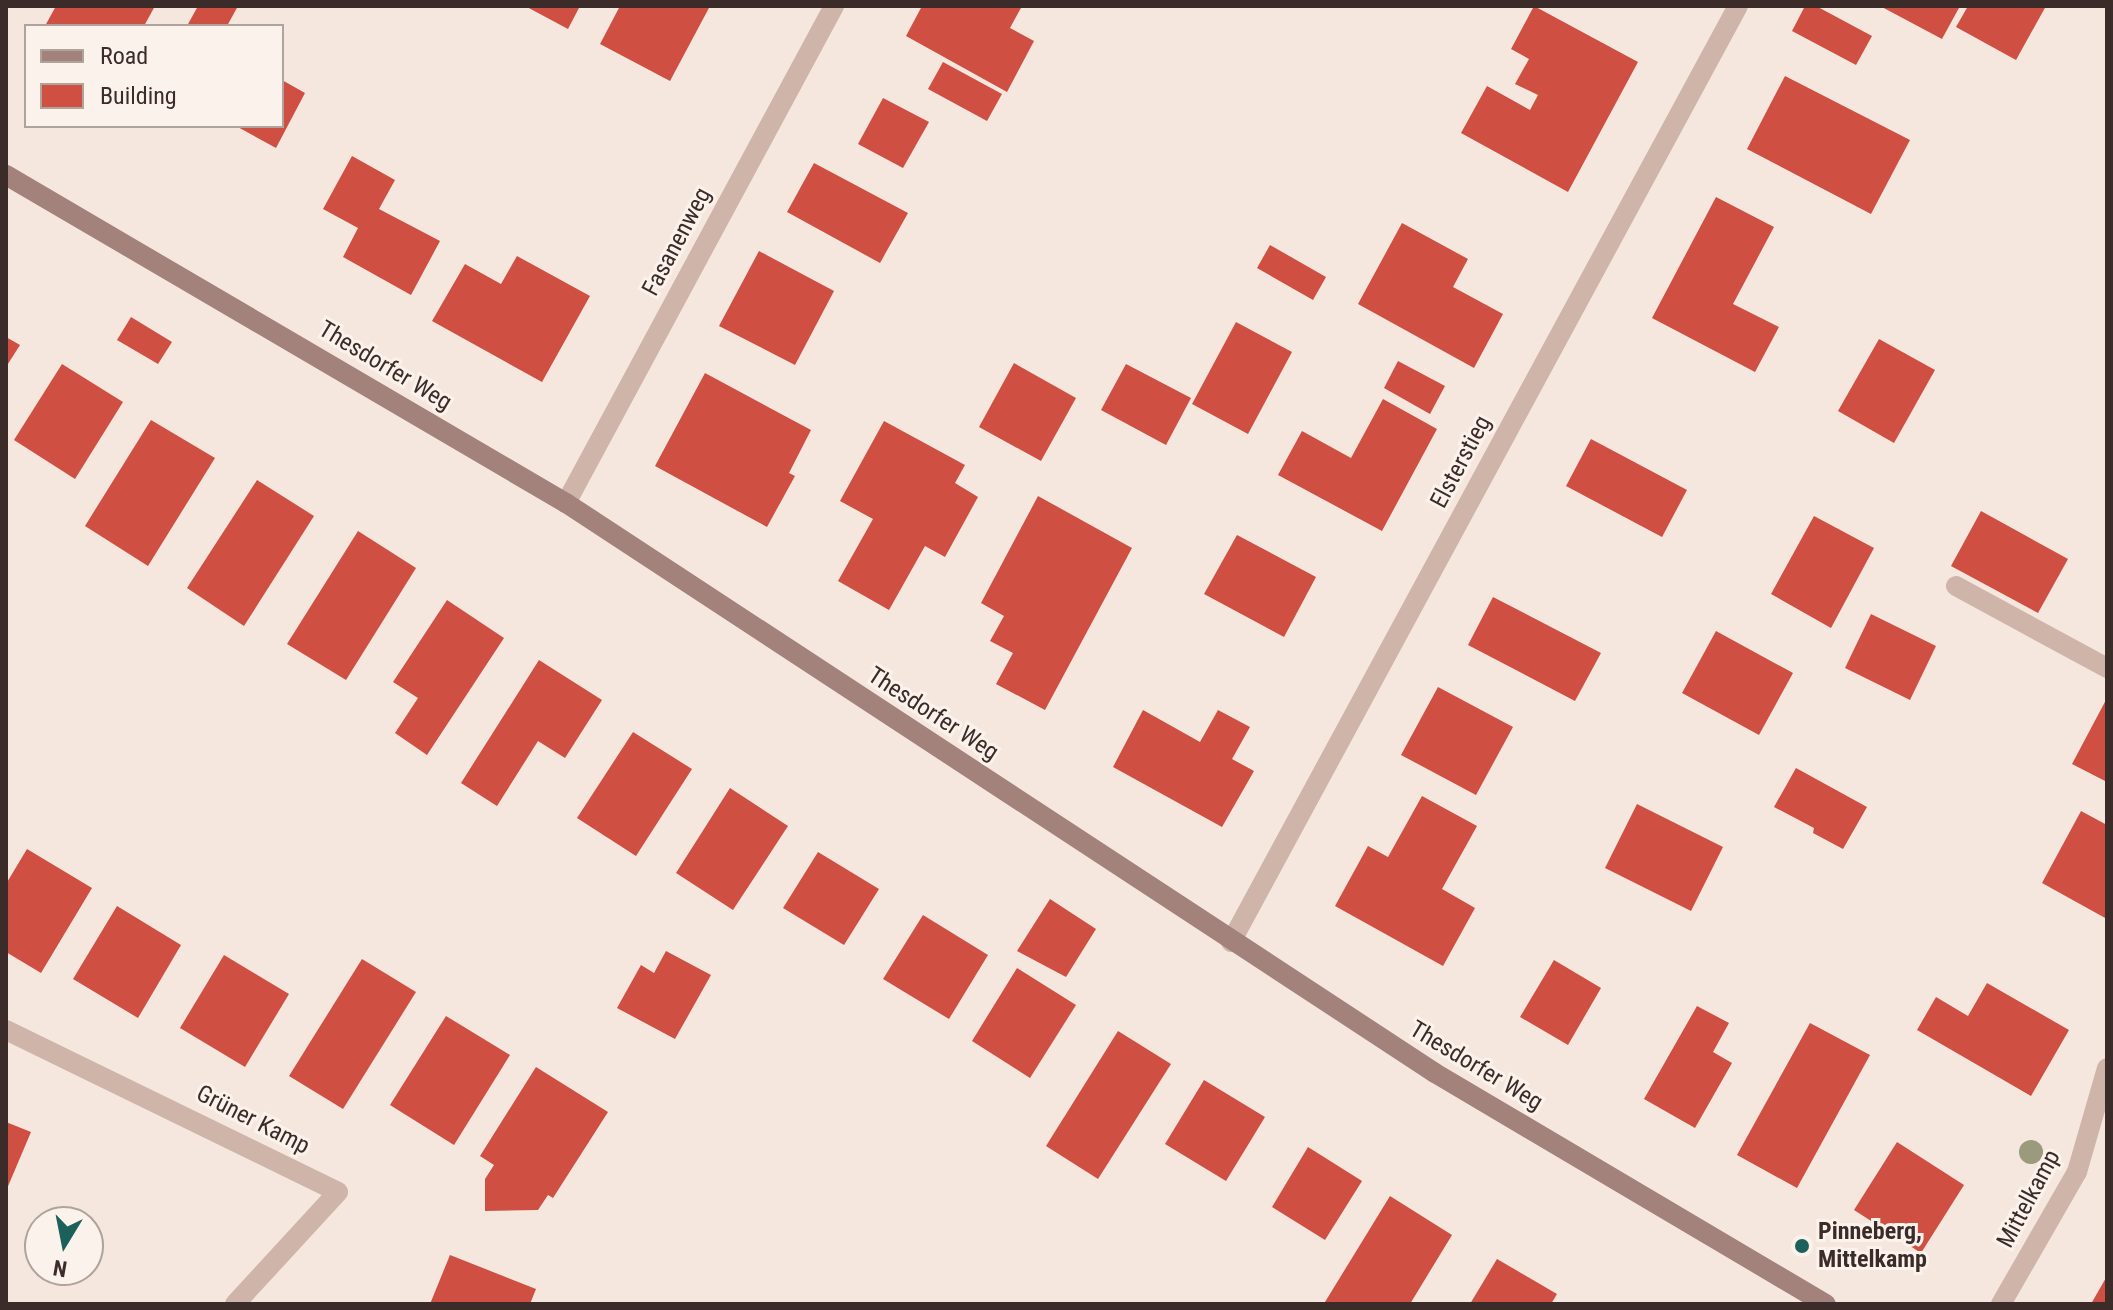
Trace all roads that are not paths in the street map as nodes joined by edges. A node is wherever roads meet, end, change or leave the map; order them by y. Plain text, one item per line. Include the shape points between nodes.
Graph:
1 (834, 6) edge
2 (1738, 6) edge
3 (6, 175) edge
4 (566, 503) junction
5 (1956, 586) dead end
6 (2107, 668) edge
7 (1231, 942) junction
8 (6, 1030) edge
9 (2107, 1068) edge
10 (235, 1304) edge
11 (1826, 1304) edge
12 (2001, 1304) edge

1 - 4 street, Fasanenweg
2 - 7 street, Elsterstieg
3 - 4 street, Thesdorfer Weg
4 - 7 street, Thesdorfer Weg
5 - 6 street
7 - 11 street, Thesdorfer Weg via 1435,1073
8 - 10 street, Grüner Kamp via 338,1192
9 - 12 street, Mittelkamp via 2077,1172

